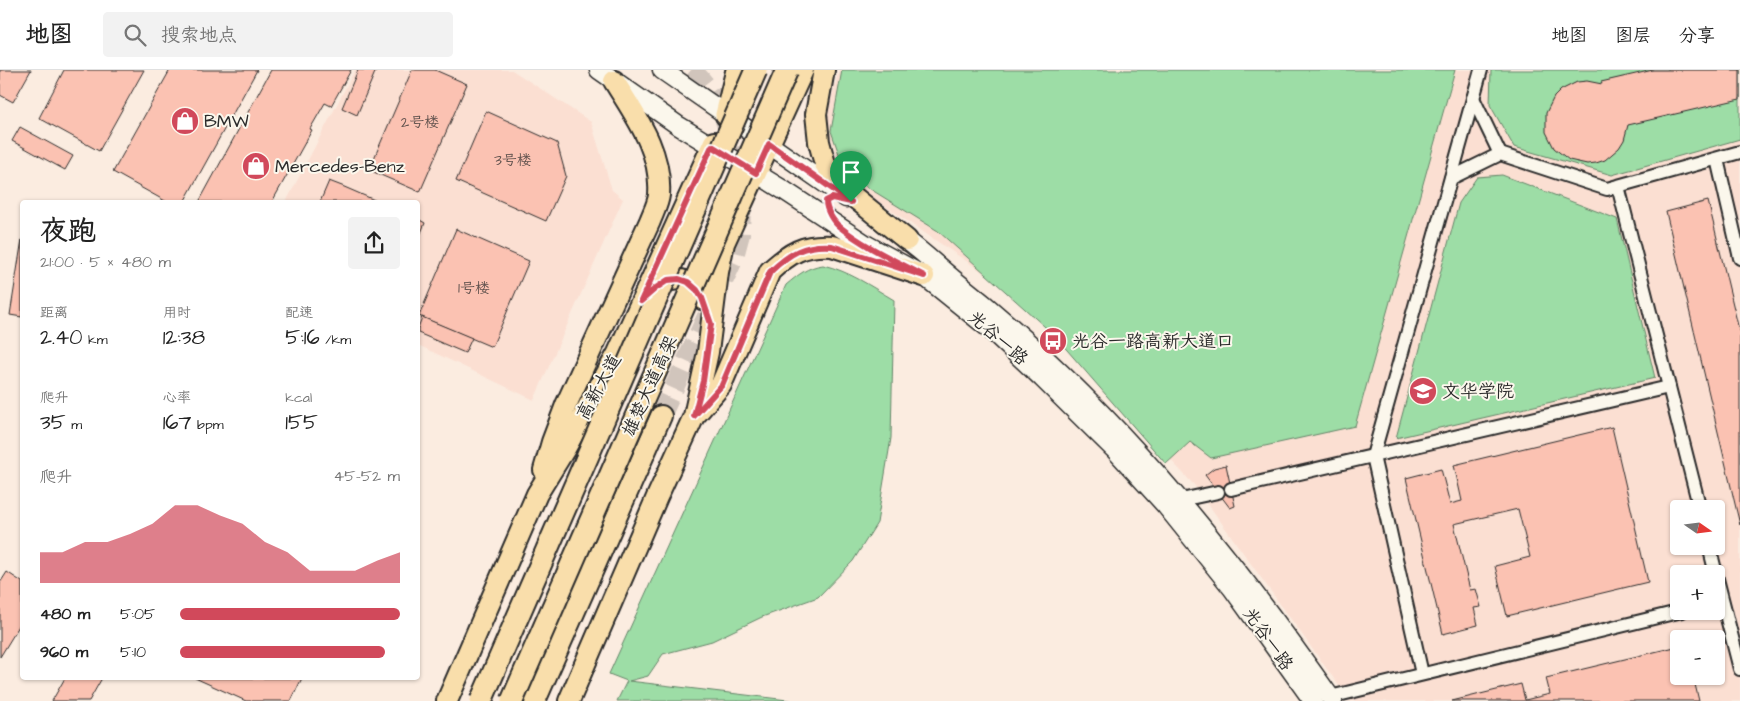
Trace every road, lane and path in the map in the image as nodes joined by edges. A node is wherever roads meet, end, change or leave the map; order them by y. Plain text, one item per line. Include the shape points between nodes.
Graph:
1 (662, 70) edge
2 (737, 70) edge
3 (746, 70) edge
4 (756, 70) edge
5 (787, 70) edge
6 (803, 70) edge
7 (824, 70) edge
8 (1481, 70) edge
9 (607, 76) edge
10 (1473, 98) junction
11 (726, 115) junction
12 (769, 144) junction
13 (712, 146) junction
14 (1740, 152) edge
15 (1500, 154) junction
16 (1717, 159) junction
17 (756, 173) junction
18 (1450, 178) junction
19 (1618, 186) junction
20 (851, 202) junction
21 (839, 226) junction
22 (907, 240) junction
23 (1740, 258) edge
24 (924, 276) junction
25 (641, 301) junction
26 (711, 324) junction
27 (1669, 387) junction
28 (661, 416) tunnel mouth
29 (694, 416) junction
30 (1373, 456) junction
31 (1231, 489) dead end
32 (1218, 492) dead end
33 (537, 494) junction
34 (1181, 500) junction
35 (1698, 500) edge
36 (1670, 614) edge
37 (1725, 619) edge
38 (1740, 669) edge
39 (1422, 674) junction
40 (1325, 700) edge
41 (447, 701) edge
42 (481, 701) edge
43 (512, 701) edge
44 (535, 701) edge
45 (568, 701) edge

1 - 11 main road, 光谷一路
2 - 11 highway
3 - 11 main road, 高新大道
4 - 42 highway, 雄楚大道高架, bridge
5 - 43 highway, 雄楚大道高架, bridge
6 - 12 main road
7 - 22 main road via 816,114 825,164 839,185
8 - 10 street
9 - 13 main road, 光谷一路
9 - 33 main road via 649,139 658,176 659,197 566,405
10 - 15 street
10 - 18 street
11 - 12 main road, 光谷一路
11 - 13 main road, 高新大道
12 - 17 main road
12 - 20 main road, 光谷一路
13 - 17 main road, 光谷一路
13 - 25 main road, 高新大道
14 - 16 street
15 - 18 street
15 - 19 street via 1607,189
16 - 19 street
16 - 23 street
17 - 21 main road, 光谷一路
17 - 26 main road via 724,243
18 - 30 street
19 - 27 street
20 - 21 main road via 832,198 826,201 826,208
20 - 22 main road, 光谷一路
21 - 24 main road, 光谷一路
22 - 34 main road, 光谷一路 via 992,310 1070,381
24 - 29 main road via 832,246 816,245 799,250 779,262 770,272 722,385
24 - 40 main road, 光谷一路 via 999,337 1115,450 1166,506
25 - 26 main road via 668,280 679,279 697,290
25 - 33 main road, 高新大道 via 618,353
26 - 29 main road
27 - 30 street
27 - 35 street
28 - 44 main road
29 - 45 main road
30 - 31 street
30 - 39 street
32 - 34 street
33 - 41 main road, 高新大道
34 - 40 main road, 光谷一路 via 1246,581
36 - 39 street
37 - 38 street
39 - 40 street

